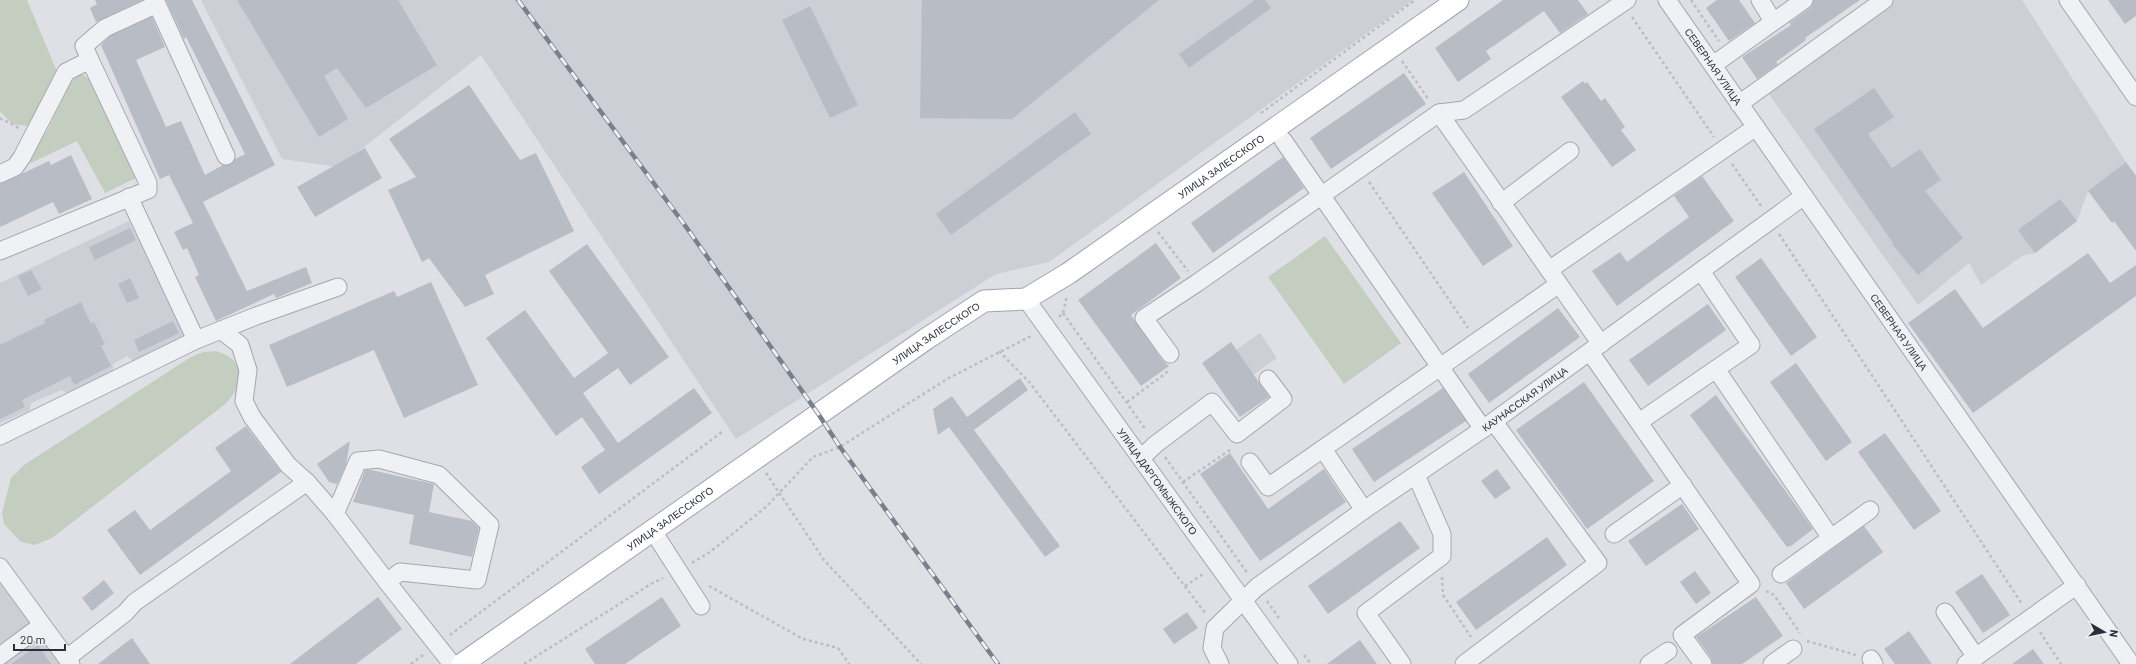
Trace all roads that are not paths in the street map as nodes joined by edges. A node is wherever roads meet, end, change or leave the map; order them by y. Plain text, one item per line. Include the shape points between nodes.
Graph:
1 (1458, 0) edge
2 (1667, 0) edge
3 (1760, 0) edge
4 (1804, 0) edge
5 (1884, 0) edge
6 (2068, 0) edge
7 (1625, 2) edge
8 (1773, 21) junction
9 (90, 60) junction
10 (1712, 65) junction
11 (2136, 97) edge
12 (1739, 104) junction
13 (1439, 113) junction
14 (1756, 127) junction
15 (1283, 140) dead end
16 (1570, 151) dead end
17 (226, 156) dead end
18 (0, 174) edge
19 (1320, 196) junction
20 (1804, 196) junction
21 (129, 197) junction
22 (1501, 203) junction
23 (0, 251) edge
24 (1701, 271) junction
25 (1554, 277) junction
26 (338, 288) dead end
27 (1026, 299) junction
28 (221, 330) junction
29 (196, 340) junction
30 (1596, 348) junction
31 (1170, 354) road end
32 (1439, 368) junction
33 (1716, 369) junction
34 (1268, 379) dead end
35 (1639, 422) junction
36 (1488, 425) junction
37 (0, 436) edge
38 (1323, 449) junction
39 (1141, 458) junction
40 (1250, 462) road end
41 (1416, 475) junction
42 (308, 482) junction
43 (1683, 485) junction
44 (1364, 510) junction
45 (1870, 510) dead end
46 (335, 514) junction
47 (653, 531) junction
48 (1614, 534) dead end
49 (1831, 538) junction
50 (0, 567) edge
51 (1781, 574) dead end
52 (387, 582) junction
53 (2077, 585) junction
54 (1243, 600) junction
55 (701, 606) dead end
56 (1945, 612) dead end
57 (42, 625) junction
58 (1799, 645) road end
59 (1668, 651) dead end
60 (0, 656) edge
61 (1971, 660) edge
62 (69, 661) edge
63 (452, 664) edge
64 (462, 664) edge
65 (1220, 664) edge
66 (1288, 664) edge
67 (1402, 664) edge
68 (1464, 664) edge
69 (1649, 664) edge
70 (1703, 664) edge
71 (1772, 664) edge
72 (2131, 664) edge

1 - 27 main road, УЛИЦА ЗАЛЕССКОГО via 1068,273
2 - 10 street, СЕВЕРНАЯ УЛИЦА
3 - 8 street
4 - 8 street
5 - 12 street
6 - 11 street
7 - 13 street via 1464,110
8 - 10 street
9 - 17 street via 84,46 105,28 157,4
9 - 18 street via 66,72 15,167
9 - 21 street via 148,183 148,190
10 - 12 street, СЕВЕРНАЯ УЛИЦА
12 - 14 street, СЕВЕРНАЯ УЛИЦА
13 - 19 street
13 - 22 street
14 - 20 street, СЕВЕРНАЯ УЛИЦА
14 - 25 street
15 - 19 street
16 - 22 street
19 - 31 street via 1144,318
19 - 32 street
20 - 24 street, КАУНАССКАЯ УЛИЦА
20 - 53 street, СЕВЕРНАЯ УЛИЦА
21 - 23 street
21 - 29 street
22 - 25 street
24 - 30 street, КАУНАССКАЯ УЛИЦА
24 - 33 street via 1751,345
25 - 30 street
25 - 32 street
26 - 28 street
27 - 39 street, УЛИЦА ДАРГОМЫЖСКОГО
27 - 47 main road, УЛИЦА ЗАЛЕССКОГО via 984,301
28 - 29 street
28 - 42 street via 240,345 248,370 244,401 252,417 288,465
29 - 37 street
30 - 35 street
30 - 36 street, КАУНАССКАЯ УЛИЦА
32 - 36 street
32 - 38 street
33 - 35 street
33 - 49 street
34 - 39 street via 1283,399 1236,434 1212,402
35 - 43 street
36 - 41 street, КАУНАССКАЯ УЛИЦА
36 - 68 street via 1598,564
38 - 40 street via 1268,487
38 - 44 street
39 - 54 street, УЛИЦА ДАРГОМЫЖСКОГО
41 - 44 street, КАУНАССКАЯ УЛИЦА
41 - 67 street via 1442,534 1442,556 1366,613
42 - 46 street
42 - 62 street via 135,602
43 - 48 street
43 - 70 street via 1751,584 1682,635
44 - 54 street, КАУНАССКАЯ УЛИЦА via 1257,587
45 - 49 street
46 - 52 street
46 - 52 street via 358,461 379,459 439,475 490,525 477,580 400,572
47 - 55 street
47 - 64 main road, УЛИЦА ЗАЛЕССКОГО
49 - 51 street
50 - 57 street
52 - 63 street
53 - 61 street
53 - 72 street, СЕВЕРНАЯ УЛИЦА
54 - 65 street, КАУНАССКАЯ УЛИЦА via 1216,628 1212,648
54 - 66 street, УЛИЦА ДАРГОМЫЖСКОГО
56 - 61 street
57 - 60 street
57 - 62 street
58 - 71 street
59 - 69 street

